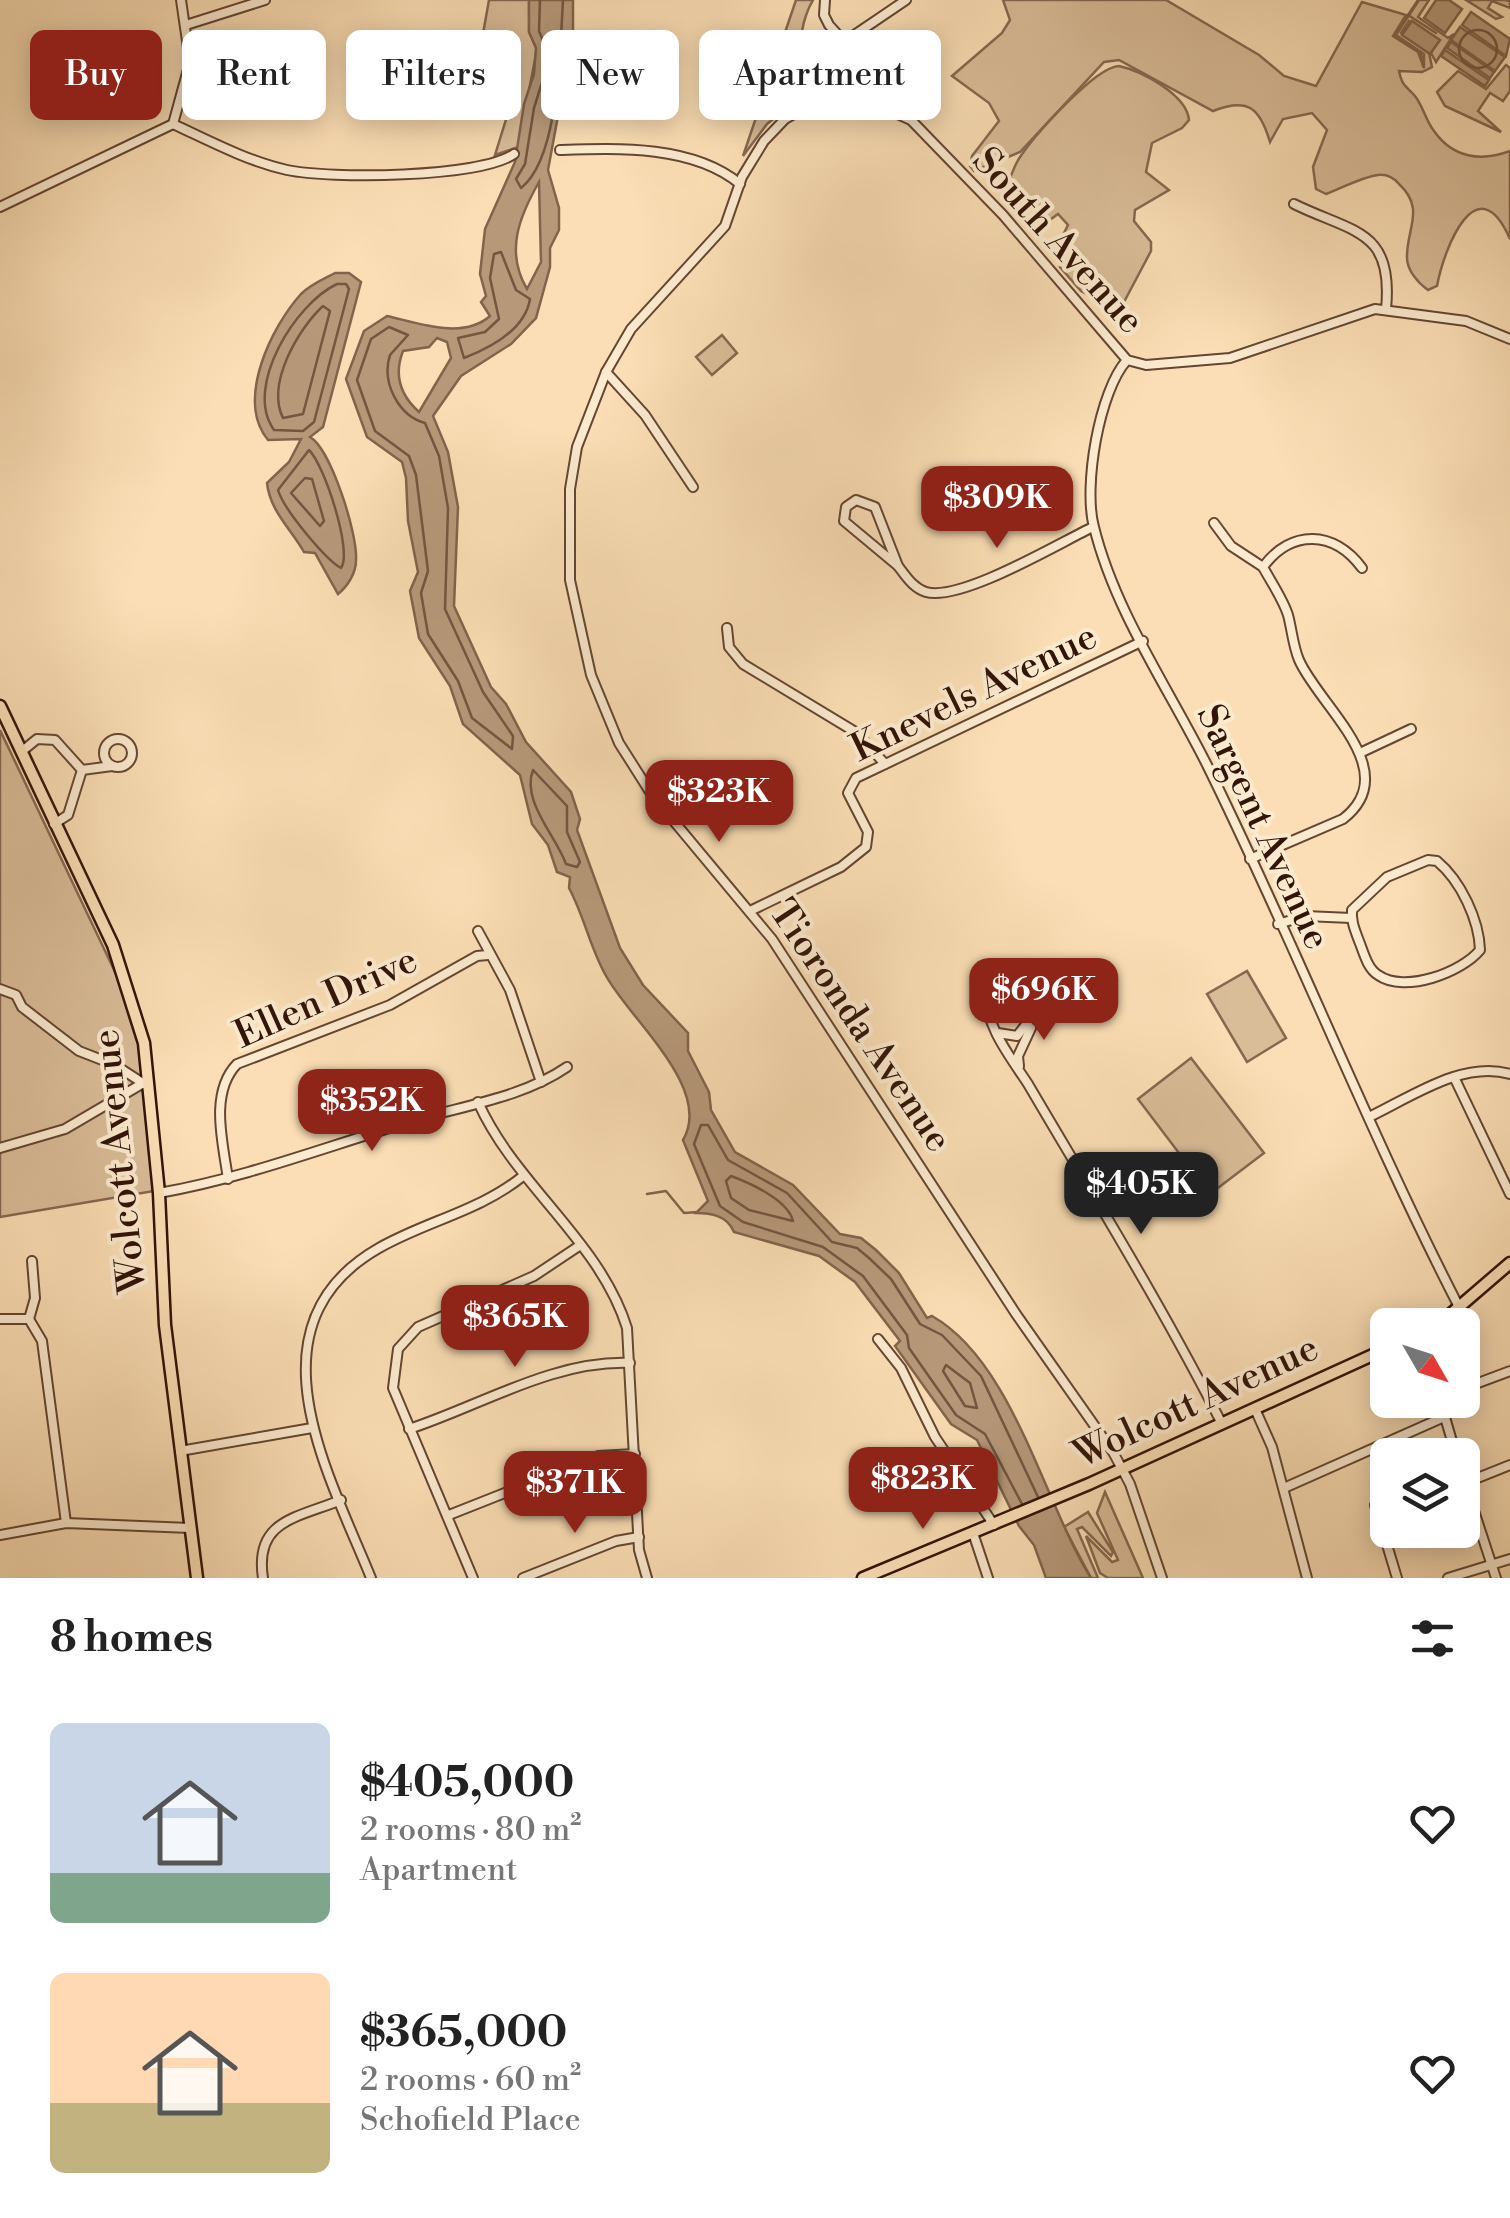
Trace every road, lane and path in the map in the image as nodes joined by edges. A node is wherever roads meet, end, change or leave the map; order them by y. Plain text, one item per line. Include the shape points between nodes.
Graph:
1 (181, 0) edge
2 (266, 0) edge
3 (826, 0) edge
4 (906, 0) edge
5 (186, 24) junction
6 (835, 30) edge
7 (862, 30) edge
8 (789, 120) edge
9 (906, 120) edge
10 (173, 124) junction
11 (560, 150) dead end
12 (514, 154) dead end
13 (740, 184) junction
14 (1294, 204) dead end
15 (0, 207) edge
16 (1386, 308) junction
17 (1510, 339) edge
18 (1127, 360) junction
19 (606, 372) junction
20 (693, 487) dead end
21 (1214, 523) dead end
22 (1094, 527) junction
23 (898, 566) junction
24 (1262, 567) junction
25 (1362, 568) dead end
26 (727, 628) dead end
27 (1142, 642) junction
28 (0, 706) edge
29 (1411, 729) dead end
30 (20, 752) junction
31 (1362, 752) junction
32 (885, 764) junction
33 (112, 766) dead end
34 (82, 770) junction
35 (54, 824) junction
36 (1250, 859) junction
37 (750, 911) junction
38 (1351, 918) junction
39 (1278, 924) junction
40 (478, 932) dead end
41 (488, 955) junction
42 (0, 989) edge
43 (1031, 1018) junction
44 (998, 1033) junction
45 (567, 1067) dead end
46 (1020, 1071) junction
47 (1510, 1074) edge
48 (1454, 1076) junction
49 (541, 1082) junction
50 (144, 1086) junction
51 (478, 1102) junction
52 (1369, 1117) junction
53 (0, 1148) edge
54 (1506, 1172) edge
55 (522, 1176) junction
56 (228, 1179) junction
57 (159, 1193) junction
58 (1510, 1194) edge
59 (580, 1246) junction
60 (32, 1261) dead end
61 (1510, 1263) edge
62 (1459, 1306) joint
63 (0, 1319) edge
64 (29, 1319) junction
65 (878, 1339) dead end
66 (1370, 1356) edge
67 (630, 1363) junction
68 (1510, 1371) edge
69 (1480, 1382) edge
70 (1255, 1409) junction
71 (1442, 1418) edge
72 (1222, 1424) junction
73 (312, 1428) junction
74 (409, 1429) junction
75 (180, 1451) junction
76 (635, 1454) junction
77 (1510, 1465) edge
78 (1118, 1472) junction
79 (1480, 1474) edge
80 (1284, 1488) junction
81 (341, 1500) junction
82 (450, 1515) junction
83 (66, 1523) junction
84 (997, 1524) junction
85 (1480, 1527) edge
86 (190, 1528) junction
87 (973, 1534) junction
88 (0, 1535) edge
89 (639, 1537) junction
90 (1388, 1548) edge
91 (1510, 1559) edge
92 (1492, 1563) junction
93 (886, 1574) edge
94 (197, 1578) edge
95 (263, 1578) edge
96 (371, 1578) edge
97 (473, 1578) edge
98 (523, 1578) edge
99 (646, 1578) edge
100 (863, 1578) edge
101 (988, 1578) edge
102 (1162, 1578) edge
103 (1306, 1578) edge
104 (1397, 1578) edge
105 (1448, 1578) edge
106 (1496, 1578) edge

1 - 5 street
2 - 5 street
3 - 6 street via 824,15
4 - 7 street
5 - 10 street via 190,62
8 - 13 street, South Avenue via 775,129
9 - 18 street, South Avenue via 1003,214
10 - 12 street via 256,161 311,173 448,171
10 - 15 street
11 - 13 street via 677,156 724,171
13 - 19 street, Tioronda Avenue via 724,226 631,329
14 - 16 street via 1378,246 1387,274
16 - 17 street, South Avenue via 1466,320
16 - 18 street, South Avenue via 1230,358
18 - 22 street, Sargent Avenue via 1106,402 1092,468
19 - 20 street via 645,414
19 - 37 street, Tioronda Avenue via 582,426 570,489 570,580 591,675 605,718 652,795
21 - 24 street via 1231,546
22 - 23 street via 938,593 917,588
22 - 27 street, Sargent Avenue
23 - 23 street via 875,507 851,502 844,521
24 - 25 street via 1281,546 1304,538 1339,544
24 - 31 street via 1288,612 1299,661
26 - 32 street via 729,647 743,664 856,733
27 - 32 street, Knevels Avenue
27 - 36 street, Sargent Avenue
28 - 30 main road, Wolcott Avenue
29 - 31 street
30 - 34 street via 37,738 55,740
30 - 35 main road, Wolcott Avenue
31 - 36 street via 1364,786 1354,811
32 - 37 street, Knevels Avenue via 847,787 868,832 858,857
33 - 34 street
34 - 35 street via 68,814
35 - 50 main road, Wolcott Avenue via 125,975 144,1044
36 - 39 street, Sargent Avenue
37 - 78 street, Tioronda Avenue
38 - 38 street via 1372,969 1389,981 1421,980 1468,962 1480,950 1458,883 1437,861 1387,877 1358,901
38 - 39 street via 1305,916
39 - 52 street, Sargent Avenue
40 - 41 street
41 - 49 street via 510,990
41 - 56 street, Ellen Drive via 390,1004 237,1064 221,1102
42 - 50 street via 79,1052
43 - 44 street via 1017,1036
43 - 44 street via 1019,991 994,991 986,1001
43 - 46 street via 1018,1056
44 - 46 street
45 - 49 street
46 - 72 street via 1174,1326
47 - 48 street
48 - 52 street
48 - 54 street
49 - 51 street
50 - 53 street via 65,1129
50 - 57 main road, Wolcott Avenue
51 - 55 street
51 - 56 street
52 - 62 street, Sargent Avenue
54 - 58 street
55 - 59 street
55 - 73 street via 486,1201 379,1248 340,1279 308,1348 304,1382
56 - 57 street
57 - 75 main road, Wolcott Avenue
59 - 67 street via 620,1306
59 - 74 street via 534,1276 410,1333 392,1372
60 - 64 street
61 - 62 main road
63 - 64 street
64 - 83 street via 42,1341
65 - 84 street via 935,1437
66 - 70 main road, Wolcott Avenue
67 - 74 street via 566,1370
67 - 76 street
68 - 69 street
70 - 72 main road, Wolcott Avenue
70 - 80 street
71 - 80 street
72 - 78 main road, Wolcott Avenue
73 - 75 street
73 - 81 street
74 - 82 street
75 - 86 main road, Wolcott Avenue
76 - 82 street via 598,1456
76 - 89 street
77 - 79 street
78 - 84 main road, Wolcott Avenue
78 - 102 street, Tioronda Avenue
80 - 103 street
81 - 95 street via 270,1533 262,1544
81 - 96 street
82 - 97 street
83 - 86 street
83 - 88 street
84 - 87 main road, Wolcott Avenue
85 - 92 street
86 - 94 main road, Wolcott Avenue
87 - 93 main road, Wolcott Avenue
87 - 101 street
89 - 98 street
89 - 99 street
90 - 104 street
91 - 92 street
92 - 105 street
92 - 106 street
93 - 100 main road, Wolcott Avenue

